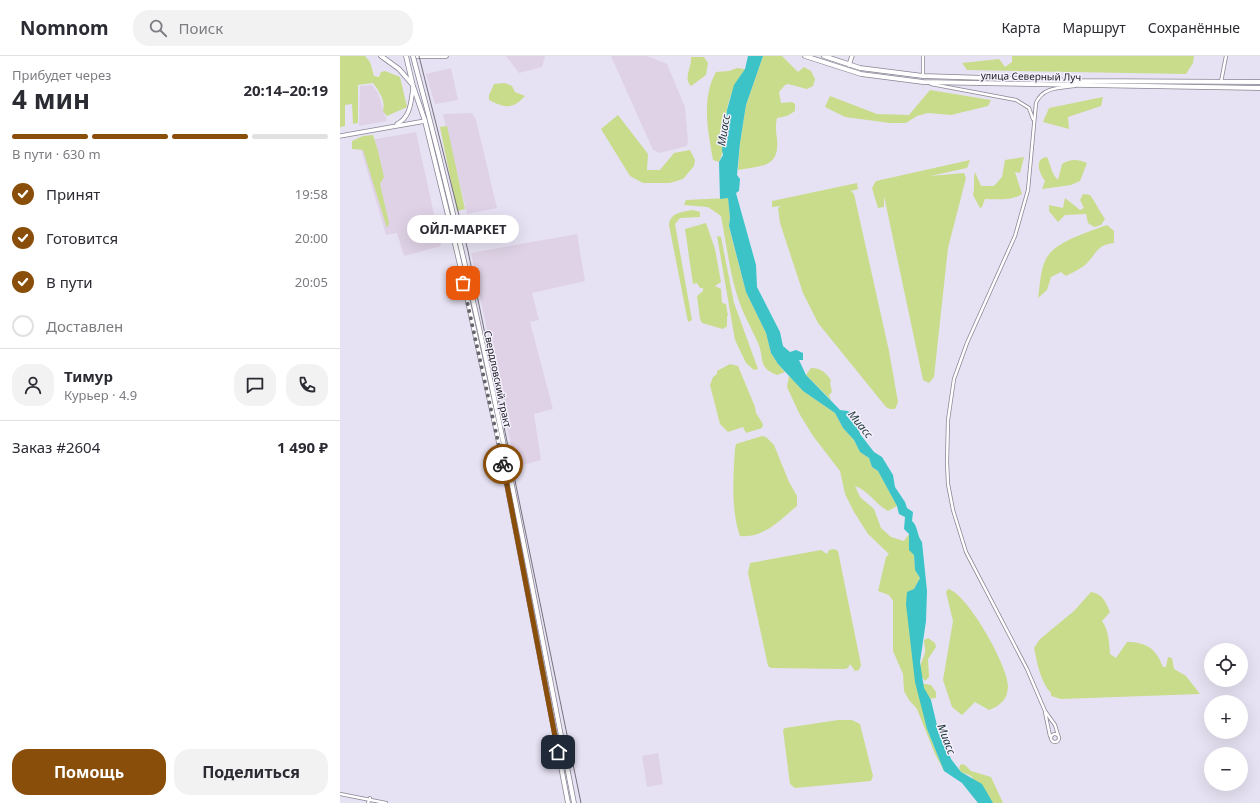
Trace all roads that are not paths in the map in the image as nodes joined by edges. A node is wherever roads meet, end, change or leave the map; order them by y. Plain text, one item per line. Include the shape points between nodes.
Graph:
1 (380, 56) edge
2 (406, 56) edge
3 (413, 56) edge
4 (446, 56) edge
5 (805, 56) edge
6 (824, 56) edge
7 (852, 56) edge
8 (924, 56) edge
9 (1226, 56) edge
10 (849, 64) junction
11 (923, 76) junction
12 (923, 82) junction
13 (1260, 82) edge
14 (1221, 83) junction
15 (413, 86) junction
16 (1079, 86) junction
17 (1260, 88) edge
18 (425, 120) junction
19 (430, 120) junction
20 (1034, 122) junction
21 (393, 126) junction
22 (340, 136) edge
23 (1045, 711) junction
24 (1058, 736) junction
25 (1051, 737) junction
26 (340, 794) edge
27 (370, 798) junction
28 (368, 803) edge
29 (386, 803) edge
30 (568, 803) edge
31 (574, 803) edge

1 - 15 main road, Свердловский тракт via 399,70
2 - 15 main road, Свердловский тракт
3 - 4 main road
3 - 19 main road, Свердловский тракт, bridge
5 - 12 main road, улица Северный Луч via 861,74
6 - 10 main road, улица Северный Луч
7 - 10 main road
8 - 11 street
9 - 14 street
10 - 11 main road, улица Северный Луч
11 - 14 main road, улица Северный Луч
12 - 16 main road, улица Северный Луч
12 - 20 street via 1016,100 1029,108
13 - 14 main road, улица Северный Луч
15 - 18 main road, Свердловский тракт
15 - 21 main road via 408,114 400,123
16 - 17 main road, улица Северный Луч
16 - 20 street via 1047,90 1043,93 1036,103
18 - 19 main road
18 - 21 main road
18 - 30 main road, Свердловский тракт via 498,438
19 - 31 main road, Свердловский тракт via 453,210 503,437
20 - 23 street via 1028,190 1016,236 967,343 954,379 948,420 947,462 953,510 966,552 1027,669
21 - 22 main road
23 - 24 street via 1055,725
23 - 25 street
24 - 25 street via 1054,734
24 - 25 street via 1059,740 1056,742 1052,741
26 - 27 street
27 - 28 street
27 - 29 street

